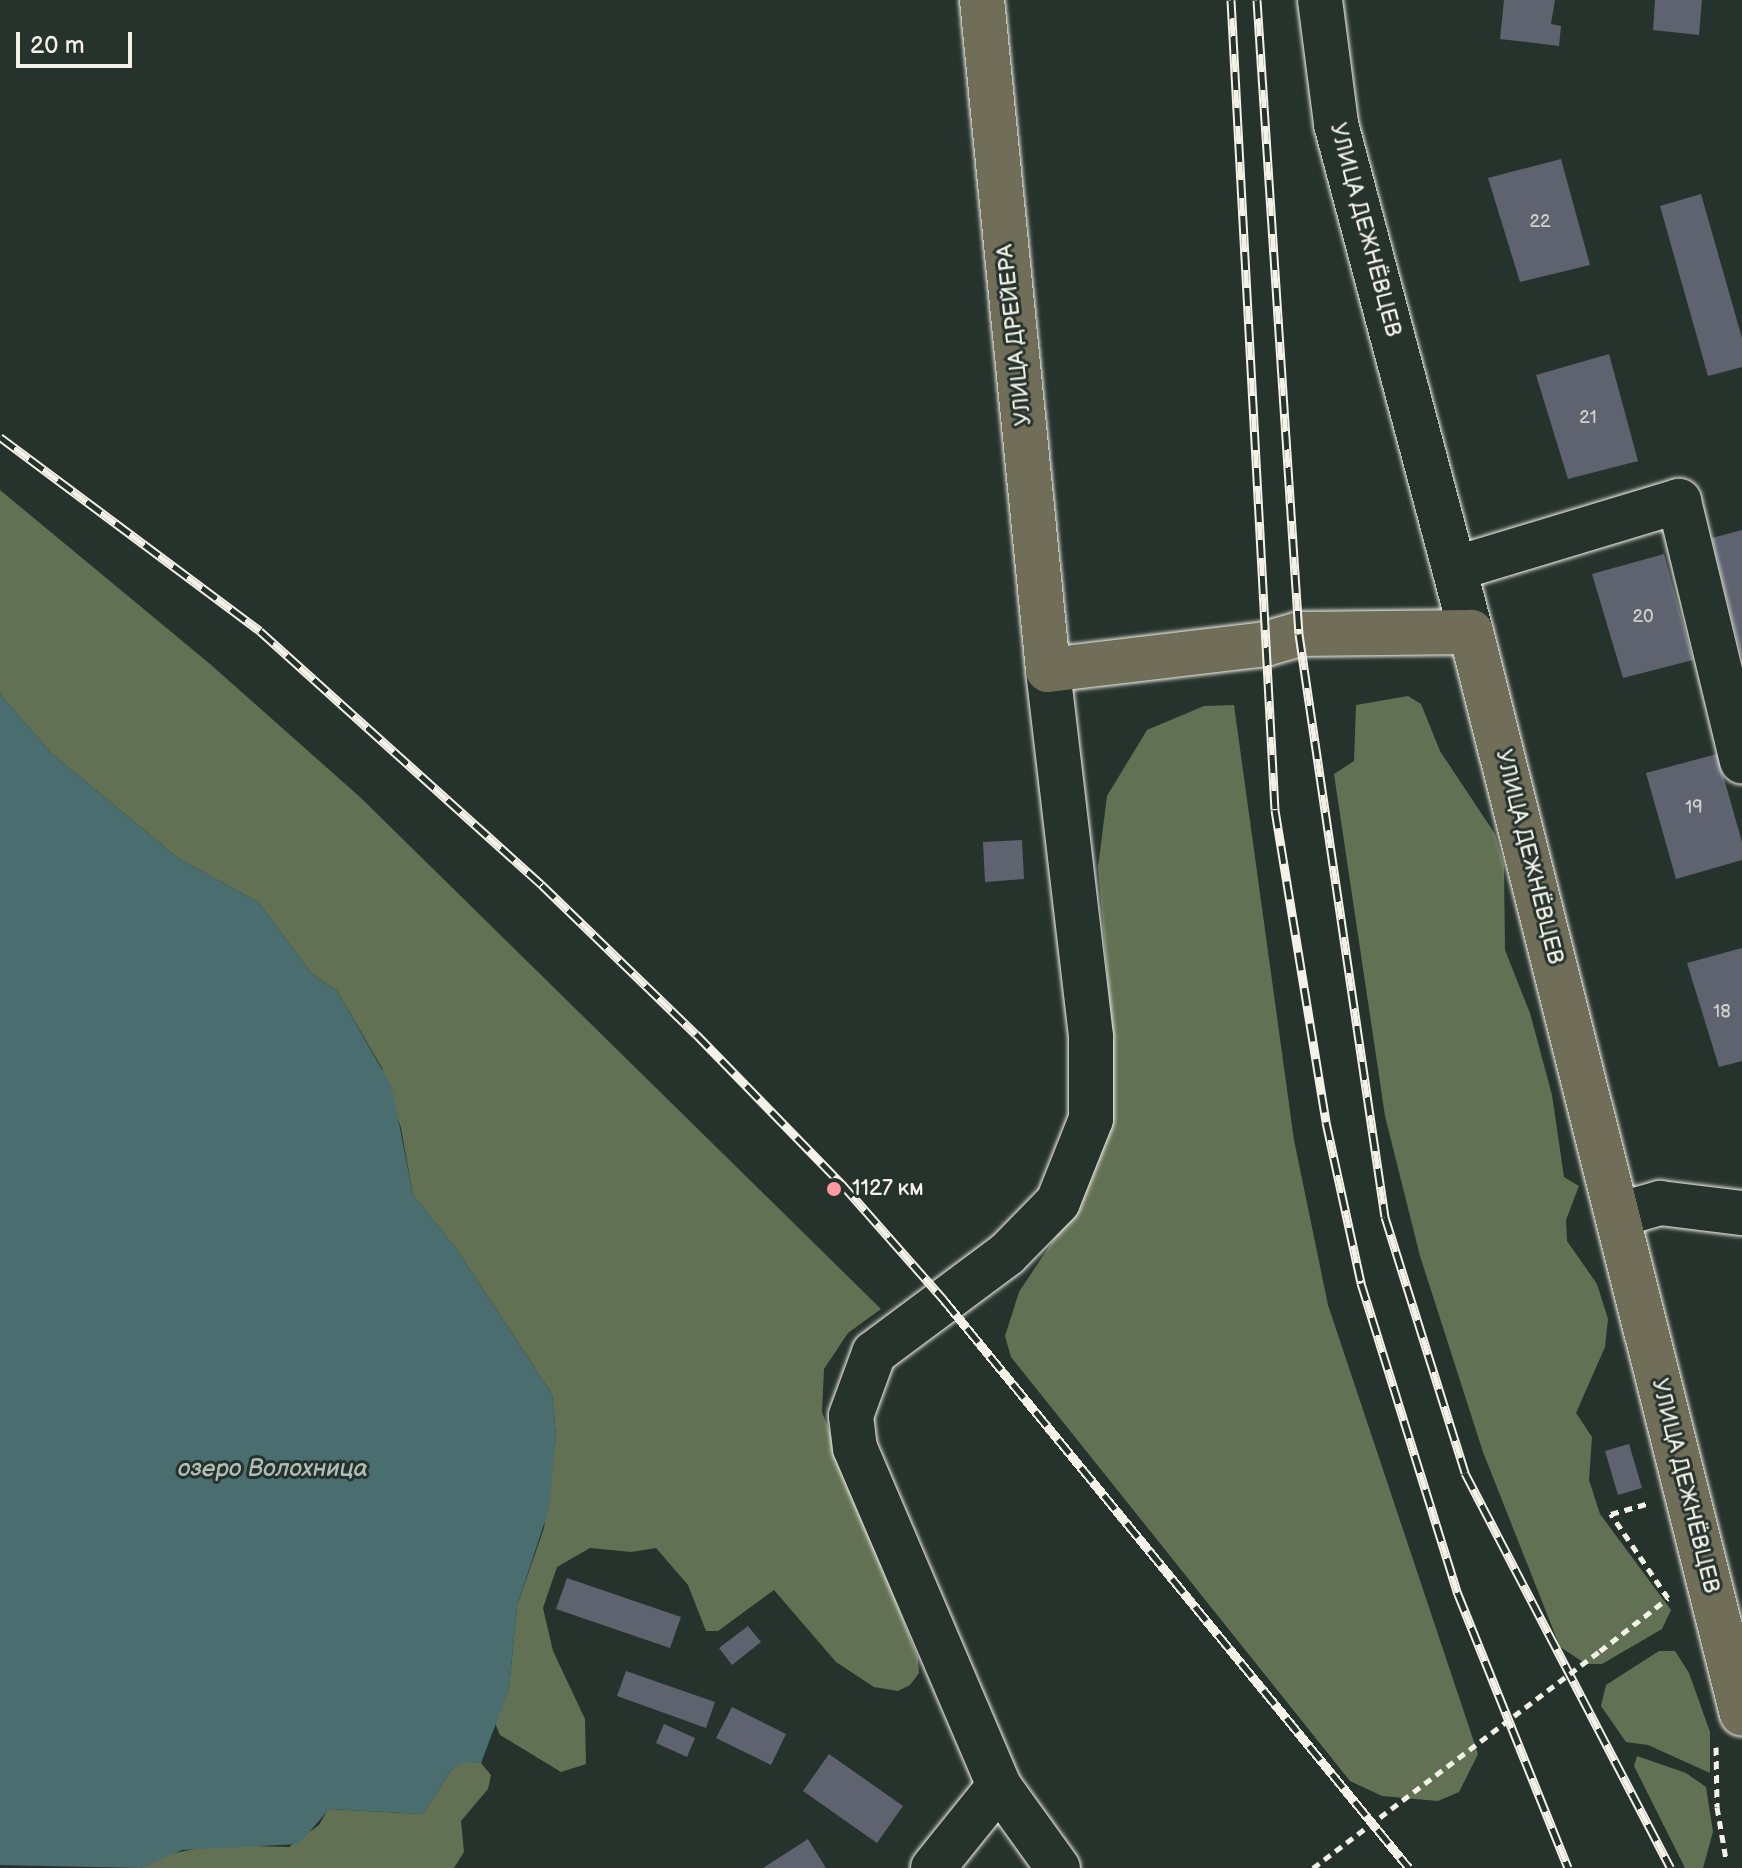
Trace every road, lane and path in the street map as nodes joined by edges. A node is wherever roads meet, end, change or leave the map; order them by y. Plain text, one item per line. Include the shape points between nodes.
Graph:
1 (982, 0) edge
2 (1320, 0) edge
3 (1457, 568) junction
4 (1471, 632) junction
5 (1048, 670) junction
6 (1742, 761) edge
7 (1742, 1213) edge
8 (1621, 1214) junction
9 (1611, 1514) dead end
10 (1742, 1714) edge
11 (999, 1786) junction
12 (933, 1868) edge
13 (1058, 1868) edge
14 (1313, 1868) edge

1 - 5 main road, УЛИЦА ДРЕЙЕРА
2 - 3 street, УЛИЦА ДЕЖНЁВЦЕВ via 1336,124
3 - 4 street, УЛИЦА ДЕЖНЁВЦЕВ
3 - 6 street via 1679,501
4 - 5 main road via 1299,634 1265,644
4 - 8 main road, УЛИЦА ДЕЖНЁВЦЕВ
5 - 11 street via 1091,1037 1091,1119 1058,1202 1007,1254 874,1353 851,1416 855,1448
7 - 8 street via 1660,1203
8 - 10 main road, УЛИЦА ДЕЖНЁВЦЕВ
9 - 14 path, bridge via 1668,1598
11 - 12 street
11 - 13 street

